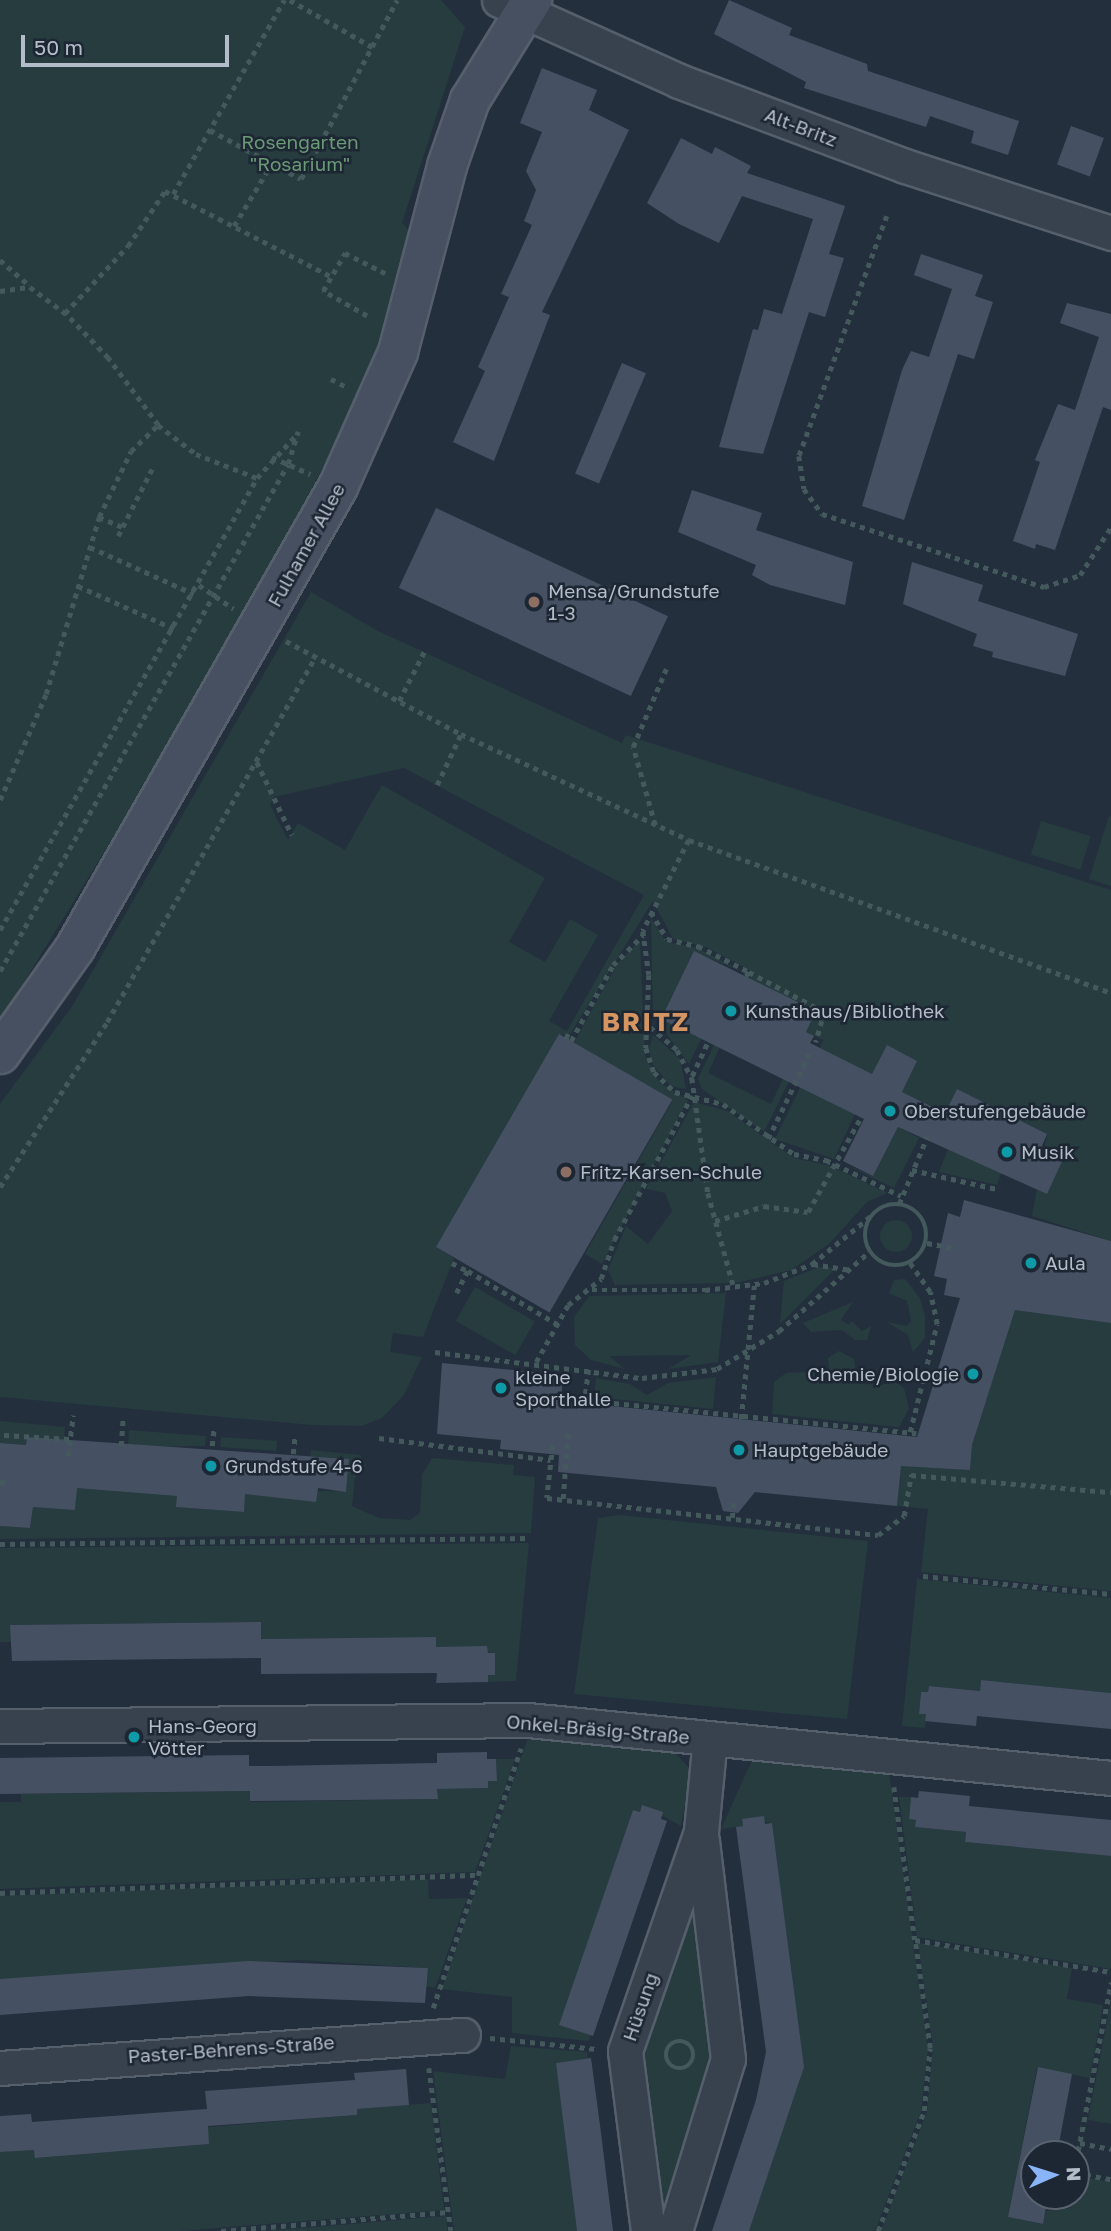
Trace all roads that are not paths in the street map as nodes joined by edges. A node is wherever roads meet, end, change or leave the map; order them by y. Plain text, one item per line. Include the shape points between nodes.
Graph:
1 (519, 4) edge
2 (1111, 233) edge
3 (0, 1054) edge
4 (0, 1726) edge
5 (710, 1738) junction
6 (1111, 1778) edge
7 (701, 1831) junction
8 (463, 2035) road end
9 (0, 2068) edge
10 (648, 2231) edge
11 (675, 2231) edge

1 - 2 street, Alt-Britz via 679,80 905,166
1 - 3 street, Fulhamer Allee via 470,100 379,403 261,628 75,948
4 - 5 street, Onkel-Bräsig-Straße via 528,1720
5 - 6 street, Onkel-Bräsig-Straße
5 - 7 street, Hüsung
7 - 10 street, Hüsung via 625,2051
7 - 11 street, Hüsung via 727,2059
8 - 9 street, Paster-Behrens-Straße via 425,2034

